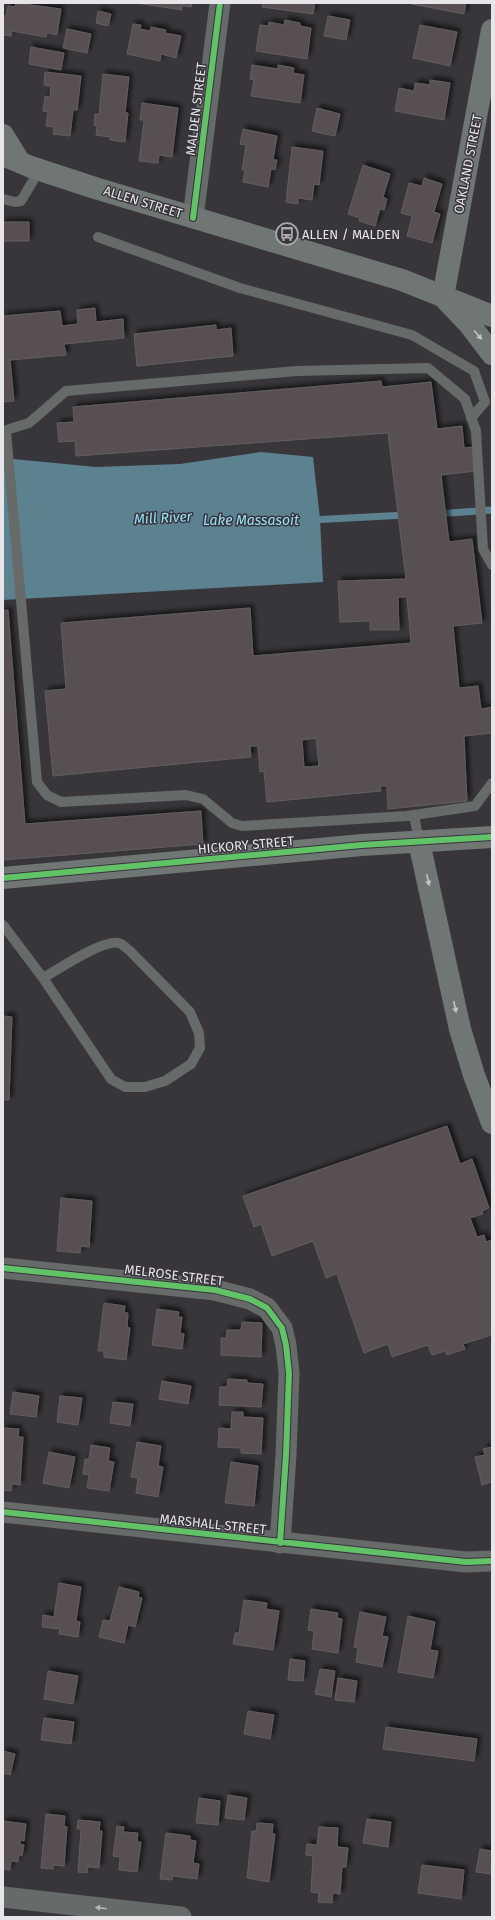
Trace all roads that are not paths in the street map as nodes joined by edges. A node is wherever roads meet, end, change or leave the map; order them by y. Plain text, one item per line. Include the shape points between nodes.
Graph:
1 (220, 3) edge
2 (492, 30) edge
3 (3, 135) edge
4 (11, 158) edge
5 (40, 170) junction
6 (3, 199) edge
7 (193, 218) junction
8 (98, 237) dead end
9 (443, 297) junction
10 (492, 316) edge
11 (492, 354) edge
12 (471, 418) junction
13 (4, 431) edge
14 (492, 565) edge
15 (492, 783) edge
16 (414, 815) junction
17 (492, 837) edge
18 (419, 842) junction
19 (3, 878) edge
20 (3, 925) edge
21 (43, 978) junction
22 (492, 1123) edge
23 (3, 1268) edge
24 (3, 1512) edge
25 (280, 1543) junction
26 (492, 1561) edge
27 (3, 1897) edge
28 (182, 1917) edge

1 - 7 street, MALDEN STREET
2 - 9 main road, OAKLAND STREET
3 - 4 main road
4 - 5 main road, ALLEN STREET
5 - 6 lane via 21,201
5 - 7 main road, ALLEN STREET
7 - 9 main road, ALLEN STREET via 402,280
8 - 12 lane via 240,288 412,335 474,370 485,402
9 - 10 main road, ALLEN STREET
9 -> 11 main road, ALLEN STREET via 470,325
12 - 13 lane via 465,400 428,368 297,371 66,391 29,423
12 - 14 lane via 476,431 483,549
13 - 16 lane via 37,782 47,795 61,802 186,795 203,799 232,823 242,826
15 - 16 lane via 475,806
16 - 18 lane
17 - 18 main road, HICKORY STREET
18 - 19 main road, HICKORY STREET
18 -> 22 main road via 460,1029
20 - 21 lane
21 - 21 lane via 111,1079 125,1087 145,1087 165,1081 191,1064 200,1048 199,1033 190,1012 120,943 108,943 96,948
23 - 25 street, MELROSE STREET via 214,1290 250,1299 267,1308 282,1328 289,1373
24 - 25 street, MARSHALL STREET
25 - 26 street, MARSHALL STREET via 466,1562
28 -> 27 street

